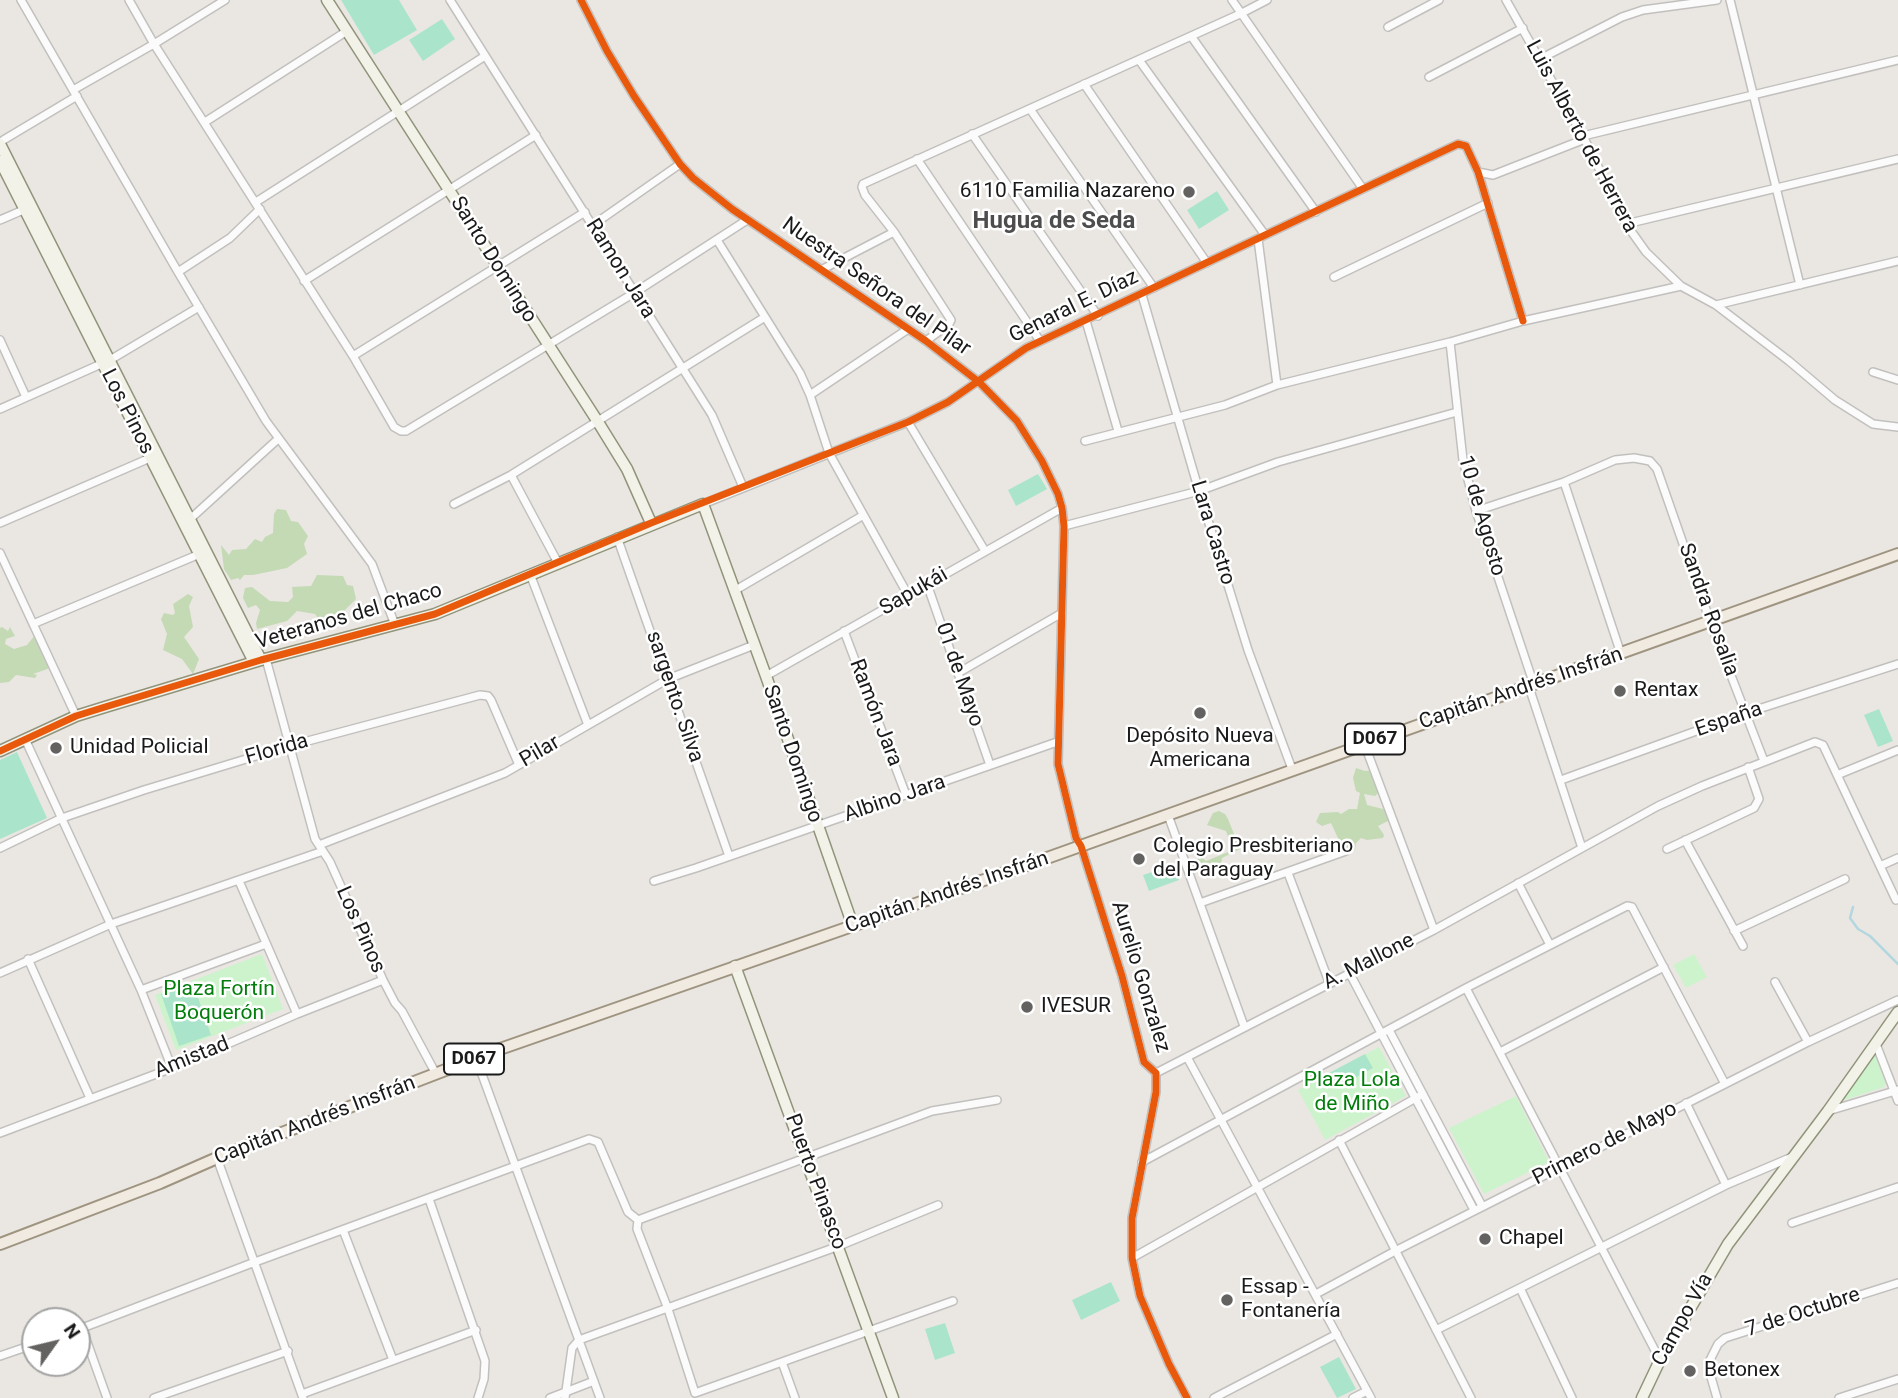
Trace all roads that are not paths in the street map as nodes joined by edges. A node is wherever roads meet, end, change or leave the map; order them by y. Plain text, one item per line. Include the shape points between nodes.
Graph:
1 (22, 0) edge
2 (129, 0) edge
3 (225, 0) edge
4 (327, 0) edge
5 (450, 0) edge
6 (581, 0) edge
7 (1233, 0) edge
8 (1267, 0) edge
9 (1438, 0) edge
10 (1506, 0) edge
11 (1717, 0) edge
12 (1730, 0) edge
13 (1240, 14) junction
14 (1388, 27) dead end
15 (1523, 29) junction
16 (347, 31) junction
17 (1191, 36) junction
18 (155, 44) junction
19 (485, 56) junction
20 (1540, 59) junction
21 (1139, 60) junction
22 (1898, 60) edge
23 (1429, 77) dead end
24 (1084, 84) junction
25 (75, 93) junction
26 (1753, 95) junction
27 (1030, 109) junction
28 (397, 111) junction
29 (205, 122) junction
30 (972, 134) junction
31 (536, 135) junction
32 (1584, 137) junction
33 (0, 143) edge
34 (917, 159) junction
35 (1898, 159) edge
36 (0, 162) edge
37 (680, 164) junction
38 (1478, 173) junction
39 (1776, 188) junction
40 (447, 189) junction
41 (1363, 189) junction
42 (1488, 203) junction
43 (258, 205) junction
44 (28, 208) junction
45 (584, 212) junction
46 (1316, 212) junction
47 (0, 219) edge
48 (747, 220) junction
49 (1626, 224) junction
50 (593, 225) junction
51 (894, 232) junction
52 (1261, 237) junction
53 (717, 240) junction
54 (1898, 261) edge
55 (1208, 263) junction
56 (496, 267) junction
57 (821, 270) junction
58 (178, 272) junction
59 (1334, 277) dead end
60 (304, 281) junction
61 (1800, 285) junction
62 (1681, 286) junction
63 (1154, 288) junction
64 (634, 293) junction
65 (1142, 295) junction
66 (1716, 305) junction
67 (199, 307) junction
68 (1098, 316) junction
69 (765, 317) junction
70 (1086, 321) junction
71 (1523, 321) junction
72 (908, 329) junction
73 (0, 340) edge
74 (926, 341) junction
75 (1040, 341) junction
76 (1450, 342) junction
77 (547, 345) junction
78 (353, 356) junction
79 (106, 362) junction
80 (682, 368) junction
81 (1873, 372) dead end
82 (1898, 380) edge
83 (979, 382) junction
84 (1276, 385) junction
85 (810, 395) junction
86 (26, 397) junction
87 (0, 409) edge
88 (1457, 412) junction
89 (1178, 416) junction
90 (598, 422) junction
91 (908, 422) junction
92 (1898, 427) edge
93 (1118, 431) junction
94 (278, 439) junction
95 (1085, 440) dead end
96 (829, 453) junction
97 (150, 457) junction
98 (511, 475) junction
99 (1564, 482) junction
100 (743, 487) junction
101 (1199, 491) junction
102 (454, 504) dead end
103 (702, 504) junction
104 (1062, 508) junction
105 (1476, 511) junction
106 (862, 516) junction
107 (187, 521) junction
108 (0, 523) edge
109 (651, 523) junction
110 (1064, 526) junction
111 (617, 537) junction
112 (985, 551) junction
113 (0, 553) edge
114 (203, 553) junction
115 (1898, 554) edge
116 (558, 563) junction
117 (530, 574) junction
118 (927, 584) junction
119 (734, 591) junction
120 (908, 595) junction
121 (1062, 613) junction
122 (1710, 621) junction
123 (33, 624) junction
124 (395, 625) junction
125 (844, 631) junction
126 (754, 645) junction
127 (1621, 654) junction
128 (260, 660) junction
129 (1898, 664) edge
130 (958, 673) junction
131 (766, 676) junction
132 (668, 679) junction
133 (1532, 686) junction
134 (1746, 713) junction
135 (76, 716) junction
136 (587, 724) junction
137 (25, 739) junction
138 (1057, 742) junction
139 (1364, 743) junction
140 (289, 746) junction
141 (1898, 750) edge
142 (0, 751) edge
143 (1764, 761) junction
144 (519, 765) junction
145 (990, 765) junction
146 (1748, 767) junction
147 (1292, 769) junction
148 (1837, 775) junction
149 (1561, 780) junction
150 (906, 795) junction
151 (1168, 815) junction
152 (62, 818) junction
153 (817, 826) junction
154 (1685, 840) junction
155 (1081, 846) junction
156 (0, 848) edge
157 (321, 848) junction
158 (1582, 848) junction
159 (1667, 849) dead end
160 (1346, 851) dead end
161 (729, 856) junction
162 (1898, 858) edge
163 (1880, 866) junction
164 (1288, 873) junction
165 (1845, 879) dead end
166 (239, 881) junction
167 (654, 881) dead end
168 (1518, 883) junction
169 (1896, 900) dead end
170 (1199, 903) junction
171 (111, 924) junction
172 (853, 926) junction
173 (1434, 930) junction
174 (1734, 931) junction
175 (266, 944) junction
176 (1550, 945) junction
177 (1743, 946) dead end
178 (28, 959) junction
179 (735, 966) junction
180 (1664, 967) junction
181 (1349, 972) junction
182 (0, 973) edge
183 (383, 980) junction
184 (1329, 982) junction
185 (1776, 982) dead end
186 (1466, 988) junction
187 (141, 990) junction
188 (1898, 1000) edge
189 (1898, 1012) edge
190 (297, 1014) junction
191 (1244, 1026) junction
192 (1385, 1032) junction
193 (1808, 1042) junction
194 (1876, 1044) junction
195 (1500, 1052) junction
196 (476, 1058) junction
197 (1187, 1058) junction
198 (172, 1068) junction
199 (1156, 1073) junction
200 (436, 1074) junction
201 (1725, 1084) junction
202 (1896, 1091) edge
203 (1423, 1094) junction
204 (90, 1098) junction
205 (1415, 1098) junction
206 (997, 1100) dead end
207 (1898, 1101) edge
208 (1686, 1103) junction
209 (1828, 1111) junction
210 (1222, 1121) junction
211 (1, 1130) edge
212 (1339, 1140) junction
213 (1793, 1157) junction
214 (217, 1158) junction
215 (806, 1159) junction
216 (1142, 1162) junction
217 (515, 1168) junction
218 (1560, 1168) junction
219 (1726, 1185) junction
220 (1257, 1186) junction
221 (1898, 1187) edge
222 (429, 1199) junction
223 (938, 1205) dead end
224 (1478, 1208) junction
225 (638, 1220) junction
226 (1792, 1223) dead end
227 (343, 1230) junction
228 (0, 1244) edge
229 (838, 1246) junction
230 (1601, 1249) junction
231 (1397, 1250) junction
232 (1132, 1258) junction
233 (255, 1262) junction
234 (1898, 1283) edge
235 (1520, 1288) junction
236 (1316, 1294) junction
237 (953, 1301) dead end
238 (668, 1309) junction
239 (91, 1324) edge
240 (476, 1330) junction
241 (868, 1330) junction
242 (1436, 1330) junction
243 (1337, 1334) junction
244 (579, 1340) junction
245 (21, 1349) edge
246 (288, 1351) junction
247 (0, 1356) edge
248 (91, 1359) edge
249 (393, 1360) junction
250 (1660, 1360) junction
251 (782, 1363) junction
252 (1898, 1379) edge
253 (594, 1381) junction
254 (1866, 1390) junction
255 (1369, 1394) edge
256 (566, 1395) edge
257 (303, 1396) edge
258 (696, 1396) edge
259 (107, 1398) edge
260 (154, 1398) edge
261 (478, 1398) edge
262 (550, 1398) edge
263 (600, 1398) edge
264 (795, 1398) edge
265 (893, 1398) edge
266 (1187, 1398) edge
267 (1214, 1398) edge
268 (1353, 1398) edge
269 (1471, 1398) edge
270 (1572, 1398) edge
271 (1642, 1398) edge
272 (1717, 1398) edge
273 (1839, 1398) edge
274 (1868, 1398) edge

1 - 25 street
2 - 18 street
3 - 18 street
4 - 16 street, Santo Domingo
5 - 19 street, Ramon Jara
6 - 37 street, Nuestra Señora del Pilar via 607,51
7 - 13 street
8 - 13 street
9 - 14 street
10 - 15 street, Luis Alberto de Herrera
11 - 20 street via 1643,10
12 - 26 street
13 - 17 street
13 - 41 street
15 - 20 street, Luis Alberto de Herrera
15 - 23 street
16 - 28 street, Santo Domingo
16 - 29 street
17 - 21 street
17 - 46 street
18 - 25 street
18 - 29 street
19 - 28 street
19 - 31 street, Ramon Jara
20 - 32 street, Luis Alberto de Herrera
21 - 24 street
21 - 52 street
22 - 26 street
24 - 27 street
24 - 55 street
25 - 33 street
25 - 58 street
26 - 32 street
26 - 39 street
27 - 30 street
27 - 63 street
28 - 40 street, Santo Domingo
28 - 43 street
29 - 43 street
30 - 34 street
30 - 68 street
31 - 40 street
31 - 45 street, Ramon Jara
32 - 38 street via 1493,175
32 - 49 street, Luis Alberto de Herrera
33 - 44 street
34 - 51 street via 862,187
34 - 75 street
35 - 39 street
36 - 44 street, Los Pinos
37 - 48 street, Nuestra Señora del Pilar
37 - 50 street
38 - 41 street, Genaral E. Díaz via 1464,144 1458,144
38 - 42 street
39 - 49 street
39 - 61 street
40 - 56 street, Santo Domingo
40 - 60 street
41 - 46 street, Genaral E. Díaz
42 - 59 street
42 - 71 street
43 - 58 street via 230,238
43 - 60 street
44 - 47 street
44 - 79 street, Los Pinos
45 - 50 street, Ramon Jara
45 - 56 street
46 - 52 street, Genaral E. Díaz
48 - 53 street
48 - 57 street, Nuestra Señora del Pilar
49 - 62 street, Luis Alberto de Herrera
50 - 64 street, Ramon Jara
51 - 57 street
51 - 74 street via 951,320
52 - 55 street, Genaral E. Díaz
52 - 84 street
53 - 64 street
53 - 69 street
54 - 61 street
55 - 63 street, Genaral E. Díaz
56 - 77 street, Santo Domingo
56 - 78 street
57 - 72 street, Nuestra Señora del Pilar
58 - 67 street
60 - 78 street
61 - 66 street
62 - 66 street, Luis Alberto de Herrera
62 - 71 street
63 - 65 street, Genaral E. Díaz
64 - 77 street
64 - 80 street, Ramon Jara
65 - 68 street, Genaral E. Díaz
65 - 89 street, Lara Castro
66 - 92 street, Luis Alberto de Herrera via 1835,400 1873,424
67 - 79 street
67 - 94 street
68 - 70 street, Genaral E. Díaz
69 - 80 street
69 - 85 street
70 - 75 street, Genaral E. Díaz
70 - 93 street
71 - 76 street
72 - 74 street, Nuestra Señora del Pilar
72 - 85 street
73 - 86 street
74 - 83 street, Nuestra Señora del Pilar
75 - 83 street, Genaral E. Díaz via 1006,359
76 - 84 street
76 - 88 street, 10 de Agosto
77 - 78 street via 404,431 394,427
77 - 90 street, Santo Domingo
79 - 86 street
79 - 97 street, Los Pinos
79 - 107 street
80 - 90 street
80 - 100 street, Ramon Jara via 712,415
81 - 82 street
83 - 91 street, Genaral E. Díaz
83 - 104 street, Nuestra Señora del Pilar via 1030,441
84 - 89 street via 1225,405
85 - 96 street
86 - 87 street
88 - 101 street via 1278,462
88 - 105 street, 10 de Agosto
89 - 93 street
89 - 101 street, Lara Castro
90 - 98 street
90 - 109 street, Santo Domingo via 627,469
91 - 96 street, Genaral E. Díaz
91 - 112 street
93 - 95 street
94 - 107 street
94 - 124 street via 372,564
96 - 100 street, Genaral E. Díaz
96 - 106 street
97 - 107 street, Los Pinos
97 - 108 street
98 - 102 street
98 - 116 street
99 - 105 street
99 - 122 street, Sandra Rosalia via 1615,460 1650,461 1657,469
99 - 127 street
100 - 103 street, Genaral E. Díaz
101 - 110 street
101 - 147 street, Lara Castro via 1248,650
103 - 109 street, Veteranos del Chaco
103 - 119 street, Santo Domingo
104 - 110 street, Nuestra Señora del Pilar
104 - 112 street, Sapukái
105 - 133 street, 10 de Agosto
106 - 119 street
106 - 120 street
107 - 114 street, Los Pinos
109 - 111 street, Veteranos del Chaco
110 - 121 street, Nuestra Señora del Pilar
111 - 116 street, Veteranos del Chaco
111 - 132 street, sargento. Silva
112 - 118 street, Sapukái
113 - 123 street
114 - 123 street
114 - 128 street, Los Pinos
115 - 122 main road, Capitán Andrés Insfrán / D067
116 - 117 street, Veteranos del Chaco
117 - 124 street, Veteranos del Chaco via 435,614
117 - 136 street
118 - 120 street, Sapukái
118 - 130 street, 01 de Mayo
119 - 126 street, Santo Domingo
120 - 125 street, Sapukái
121 - 130 street
121 - 138 street, Nuestra Señora del Pilar
122 - 127 main road, Capitán Andrés Insfrán / D067
122 - 134 street, Sandra Rosalia
123 - 135 street
124 - 128 street, Veteranos del Chaco
125 - 131 street, Sapukái
125 - 150 street, Ramón Jara
126 - 131 street, Santo Domingo
126 - 132 street, Pilar
127 - 133 main road, Capitán Andrés Insfrán / D067
128 - 135 street, Veteranos del Chaco
128 - 140 street, Los Pinos
129 - 134 street, España
130 - 145 street, 01 de Mayo
131 - 153 street, Santo Domingo
132 - 136 street, Pilar
132 - 161 street, sargento. Silva
133 - 139 main road, Capitán Andrés Insfrán / D067
133 - 149 street, 10 de Agosto
134 - 143 street, Sandra Rosalia
134 - 149 street, España
135 - 137 street, Veteranos del Chaco
136 - 144 street, Pilar
137 - 142 street, Veteranos del Chaco
137 - 152 street
138 - 145 street, Albino Jara
138 - 155 street, Nuestra Señora del Pilar via 1058,764
139 - 147 main road, Capitán Andrés Insfrán / D067
139 - 173 street
140 - 144 street, Florida via 485,695
140 - 152 street, Florida
140 - 157 street, Los Pinos
141 - 148 street
143 - 146 street, A. Mallone
143 - 148 street, A. Mallone via 1818,742
144 - 157 street, Pilar
145 - 150 street, Albino Jara
146 - 154 street via 1759,799 1756,806
146 - 158 street, A. Mallone via 1658,806
147 - 151 main road, Capitán Andrés Insfrán / D067
148 - 163 street
149 - 158 street, 10 de Agosto
150 - 153 street, Albino Jara
151 - 155 main road, Capitán Andrés Insfrán / D067
151 - 170 street
152 - 156 street, Florida
152 - 171 street
153 - 161 street, Albino Jara
153 - 172 street, Santo Domingo
154 - 159 street
154 - 174 street
155 - 172 main road, Capitán Andrés Insfrán / D067
155 - 199 street, Aurelio Gonzalez via 1144,1062
157 - 166 street, Pilar
157 - 183 street, Los Pinos
158 - 168 street, A. Mallone
160 - 164 street
161 - 167 street, Albino Jara
162 - 163 street
163 - 169 street
164 - 170 street
164 - 184 street
165 - 174 street
166 - 171 street, Pilar
166 - 175 street
168 - 173 street, A. Mallone
168 - 176 street
170 - 191 street
171 - 178 street, Pilar
171 - 187 street
172 - 179 main road, Capitán Andrés Insfrán / D067
173 - 181 street, A. Mallone
174 - 177 street
175 - 187 street
175 - 190 street
176 - 180 street via 1629,906
176 - 186 street
178 - 182 street, Pilar
178 - 204 street
179 - 196 main road, Capitán Andrés Insfrán / D067
179 - 215 street, Puerto Pinasco
180 - 195 street
180 - 201 street
181 - 184 street, A. Mallone
181 - 192 street
183 - 190 street, Amistad
183 - 200 street, Los Pinos
184 - 191 street, A. Mallone
185 - 193 street
186 - 192 street
186 - 195 street
187 - 198 street
188 - 193 street, Primero de Mayo
189 - 194 street, Campo Vía
190 - 198 street, Amistad
191 - 197 street, A. Mallone
192 - 203 street
192 - 205 street
192 - 210 street
193 - 201 street, Primero de Mayo
194 - 202 street
194 - 209 street, Campo Vía
195 - 218 street
196 - 200 main road, Capitán Andrés Insfrán / D067
196 - 217 street
197 - 199 street, A. Mallone
197 - 210 street
198 - 204 street, Amistad
199 - 216 street, Aurelio Gonzalez
200 - 214 main road, Capitán Andrés Insfrán / D067
201 - 208 street, Primero de Mayo
202 - 207 street
202 - 209 street
203 - 205 street
203 - 224 street
204 - 211 street, Amistad
205 - 212 street
205 - 224 street
206 - 215 street via 932,1111
208 - 218 street, Primero de Mayo
208 - 219 street
209 - 213 street, Campo Vía
210 - 216 street
210 - 220 street
212 - 220 street
212 - 231 street
213 - 219 street
213 - 250 street, Campo Vía via 1728,1244
214 - 228 main road, Capitán Andrés Insfrán / D067
214 - 233 street
215 - 225 street
215 - 229 street, Puerto Pinasco
216 - 232 street, Aurelio Gonzalez via 1132,1218
217 - 222 street
217 - 225 street via 595,1139 628,1212
217 - 244 street
218 - 224 street, Primero de Mayo
218 - 230 street
219 - 230 street
220 - 232 street
220 - 236 street
221 - 226 street
222 - 227 street
222 - 240 street
223 - 229 street
224 - 231 street, Primero de Mayo
225 - 238 street via 637,1229
227 - 233 street
227 - 249 street
229 - 238 street
229 - 241 street, Puerto Pinasco
230 - 235 street
230 - 250 street
231 - 236 street, Primero de Mayo
231 - 242 street
232 - 266 street, Aurelio Gonzalez via 1140,1296
233 - 239 street
233 - 246 street
234 - 272 street, 7 de Octubre via 1725,1338 1714,1351 1709,1370
235 - 242 street
235 - 270 street
236 - 243 street
237 - 241 street
238 - 244 street
238 - 258 street
240 - 249 street
240 - 261 street via 486,1370
241 - 251 street
241 - 265 street, Puerto Pinasco
242 - 269 street
243 - 255 street
243 - 267 street
244 - 253 street
244 - 256 street via 572,1348
245 - 247 street
246 - 257 street
246 - 260 street
248 - 259 street
249 - 257 street
250 - 271 street, Campo Vía
251 - 258 street
251 - 264 street
252 - 254 street
253 - 256 street
253 - 263 street
254 - 273 street
254 - 274 street
255 - 268 street
256 - 262 street

